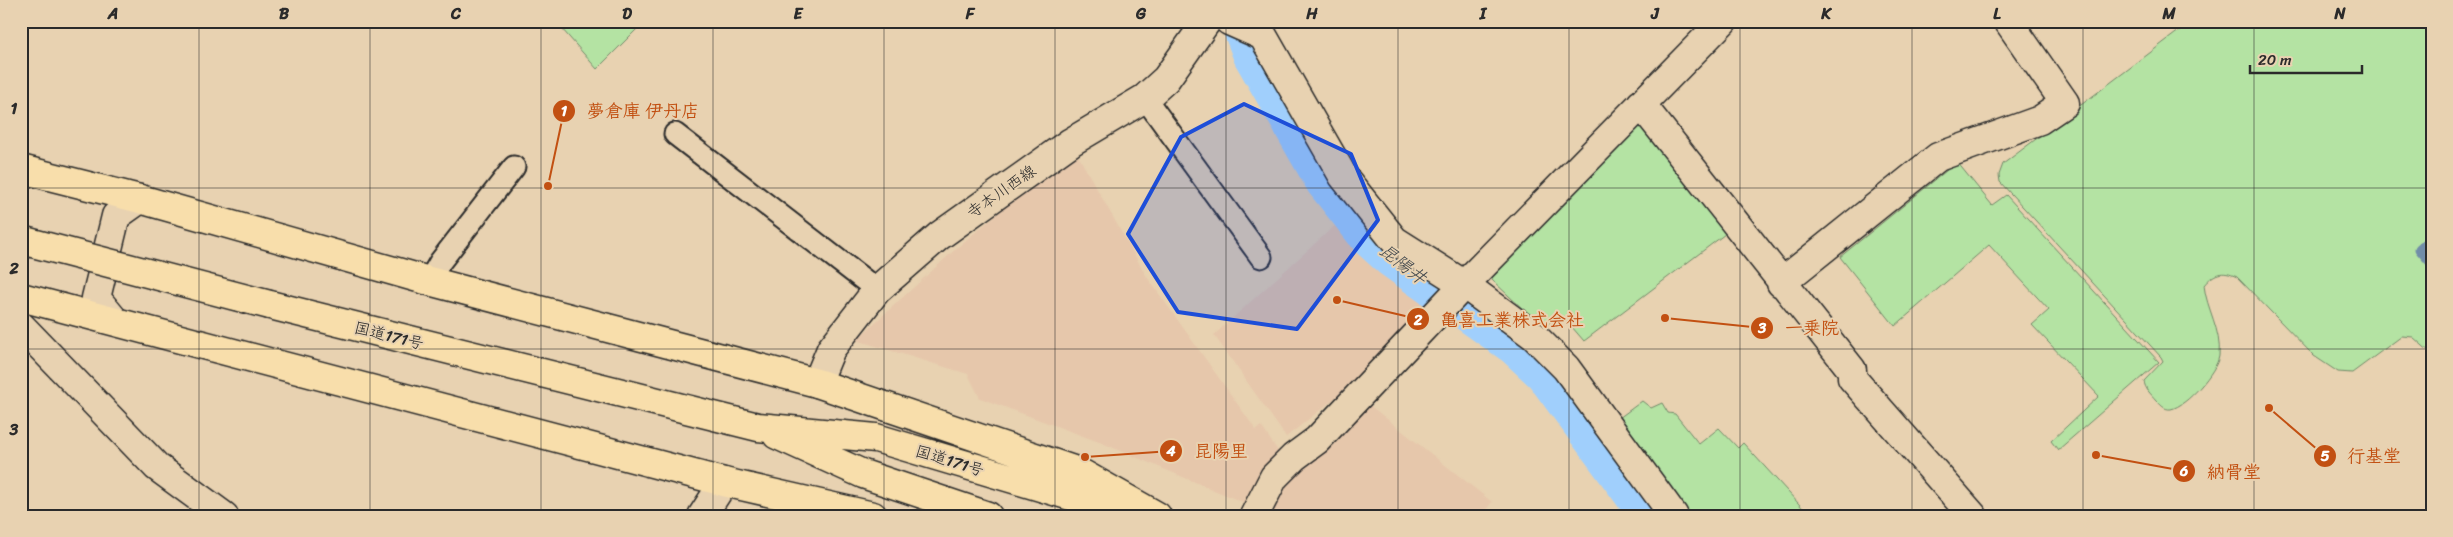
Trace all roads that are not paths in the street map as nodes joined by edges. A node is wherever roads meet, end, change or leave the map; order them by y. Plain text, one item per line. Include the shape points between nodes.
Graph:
1 (1207, 21) edge
2 (1229, 21) edge
3 (2008, 21) edge
4 (1721, 22) edge
5 (1146, 98) junction
6 (1641, 104) junction
7 (675, 134) dead end
8 (514, 167) dead end
9 (21, 169) edge
10 (140, 199) junction
11 (21, 240) edge
12 (1261, 257) dead end
13 (429, 281) junction
14 (1781, 283) junction
15 (1461, 288) junction
16 (877, 290) junction
17 (21, 297) edge
18 (114, 321) junction
19 (21, 326) edge
20 (817, 383) junction
21 (758, 427) junction
22 (724, 482) junction
23 (983, 514) edge
24 (224, 516) edge
25 (702, 516) edge
26 (874, 516) edge
27 (1137, 516) edge
28 (1157, 516) edge
29 (1254, 516) edge
30 (1674, 516) edge
31 (1973, 516) edge

1 - 5 street, 寺本川西線 via 1166,79
2 - 15 street via 1263,36 1343,176 1394,240
3 - 14 street via 2065,103 2040,120 1938,158
4 - 6 street
5 - 12 lane
5 - 16 street, 寺本川西線 via 1071,142 939,236
6 - 14 street
6 - 15 street
7 - 16 lane
8 - 13 lane via 440,262
9 - 10 highway
10 - 13 highway
10 - 18 street via 116,216 96,298
11 - 21 highway, 国道171号, bridge
13 - 20 highway
14 - 31 street via 1852,370 1852,378
15 - 29 street via 1317,440 1274,478
15 - 30 street via 1534,336 1566,368
16 - 20 street, 寺本川西線 via 831,349
17 - 18 highway
18 - 22 highway
19 - 24 street via 157,467
20 - 28 highway via 1079,472
21 - 23 highway, 国道171号 via 863,474
21 - 27 highway, 国道171号 via 876,438
22 - 25 street
22 - 26 highway

